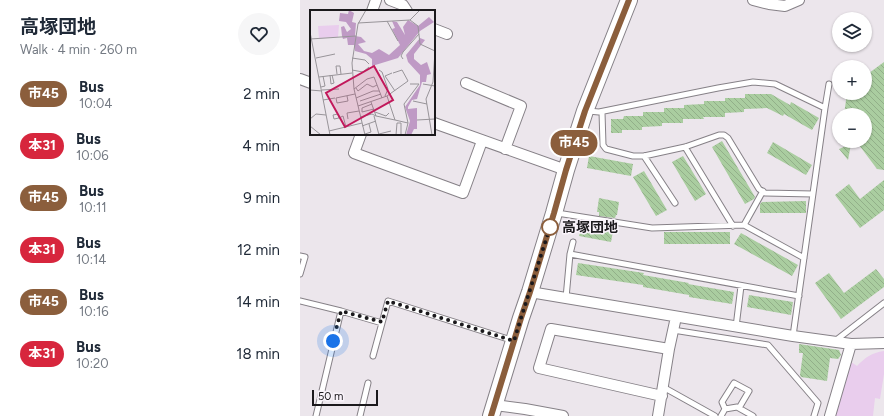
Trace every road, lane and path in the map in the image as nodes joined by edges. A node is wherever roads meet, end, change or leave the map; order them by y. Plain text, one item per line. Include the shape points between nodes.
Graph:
1 (376, 0) edge
2 (390, 0) edge
3 (629, 0) edge
4 (753, 0) edge
5 (799, 0) edge
6 (372, 10) edge
7 (406, 10) edge
8 (435, 29) edge
9 (447, 34) dead end
10 (300, 79) edge
11 (310, 83) edge
12 (466, 83) dead end
13 (830, 84) dead end
14 (825, 108) junction
15 (585, 111) junction
16 (602, 112) junction
17 (435, 124) edge
18 (361, 135) edge
19 (482, 140) junction
20 (684, 147) junction
21 (505, 148) junction
22 (644, 156) junction
23 (566, 170) junction
24 (763, 191) junction
25 (813, 194) junction
26 (674, 203) dead end
27 (554, 213) junction
28 (733, 226) junction
29 (744, 226) junction
30 (573, 242) dead end
31 (570, 254) junction
32 (300, 256) edge
33 (804, 258) junction
34 (300, 274) edge
35 (741, 286) junction
36 (530, 292) junction
37 (799, 296) junction
38 (566, 298) junction
39 (300, 301) edge
40 (884, 303) edge
41 (341, 311) junction
42 (676, 317) junction
43 (382, 322) junction
44 (736, 327) junction
45 (673, 330) junction
46 (793, 336) junction
47 (514, 341) junction
48 (834, 342) junction
49 (884, 343) edge
50 (851, 344) junction
51 (669, 349) junction
52 (373, 356) dead end
53 (368, 383) dead end
54 (662, 391) junction
55 (739, 408) junction
56 (725, 409) junction
57 (493, 410) edge
58 (316, 416) edge
59 (360, 416) edge
60 (563, 416) edge
61 (658, 416) edge
62 (715, 416) edge
63 (721, 416) edge
64 (753, 416) edge
65 (814, 416) edge
66 (830, 416) edge

1 - 6 street
2 - 7 street via 403,4
3 - 15 main road
4 - 5 street via 785,6
8 - 9 street
10 - 11 street
12 - 21 street via 521,106
13 - 14 lane
14 - 16 lane via 775,84 752,82
14 - 25 lane
15 - 16 lane
15 - 23 main road
16 - 22 lane via 603,145 606,149
17 - 19 street
18 - 19 street via 354,153 463,193
19 - 21 street
20 - 22 lane
20 - 24 lane via 724,135 759,189
20 - 28 lane
21 - 23 street
22 - 26 lane
23 - 27 main road
24 - 25 lane
24 - 29 lane
25 - 33 lane
27 - 28 lane via 652,228
27 - 36 main road
28 - 29 lane
29 - 33 lane
30 - 31 lane
31 - 35 lane
31 - 38 lane
32 - 34 lane via 305,257
33 - 37 lane
35 - 37 lane
35 - 44 lane
36 - 38 street
36 - 47 main road
37 - 46 lane
38 - 42 street
39 - 41 lane
40 - 48 lane
41 - 43 lane
41 - 58 lane
42 - 44 street
42 - 45 street
43 - 47 lane via 388,301
43 - 52 lane
44 - 46 street
45 - 51 street
45 - 65 lane via 768,345 818,403
46 - 48 street
47 - 57 main road
48 - 50 street
49 - 50 street
50 - 66 street
51 - 54 street
51 - 54 street via 551,329 539,368
53 - 59 lane
54 - 61 street
54 - 62 lane
55 - 56 lane
55 - 56 lane via 749,391 734,383 722,402
55 - 64 lane
56 - 63 lane
57 - 60 street via 532,410

